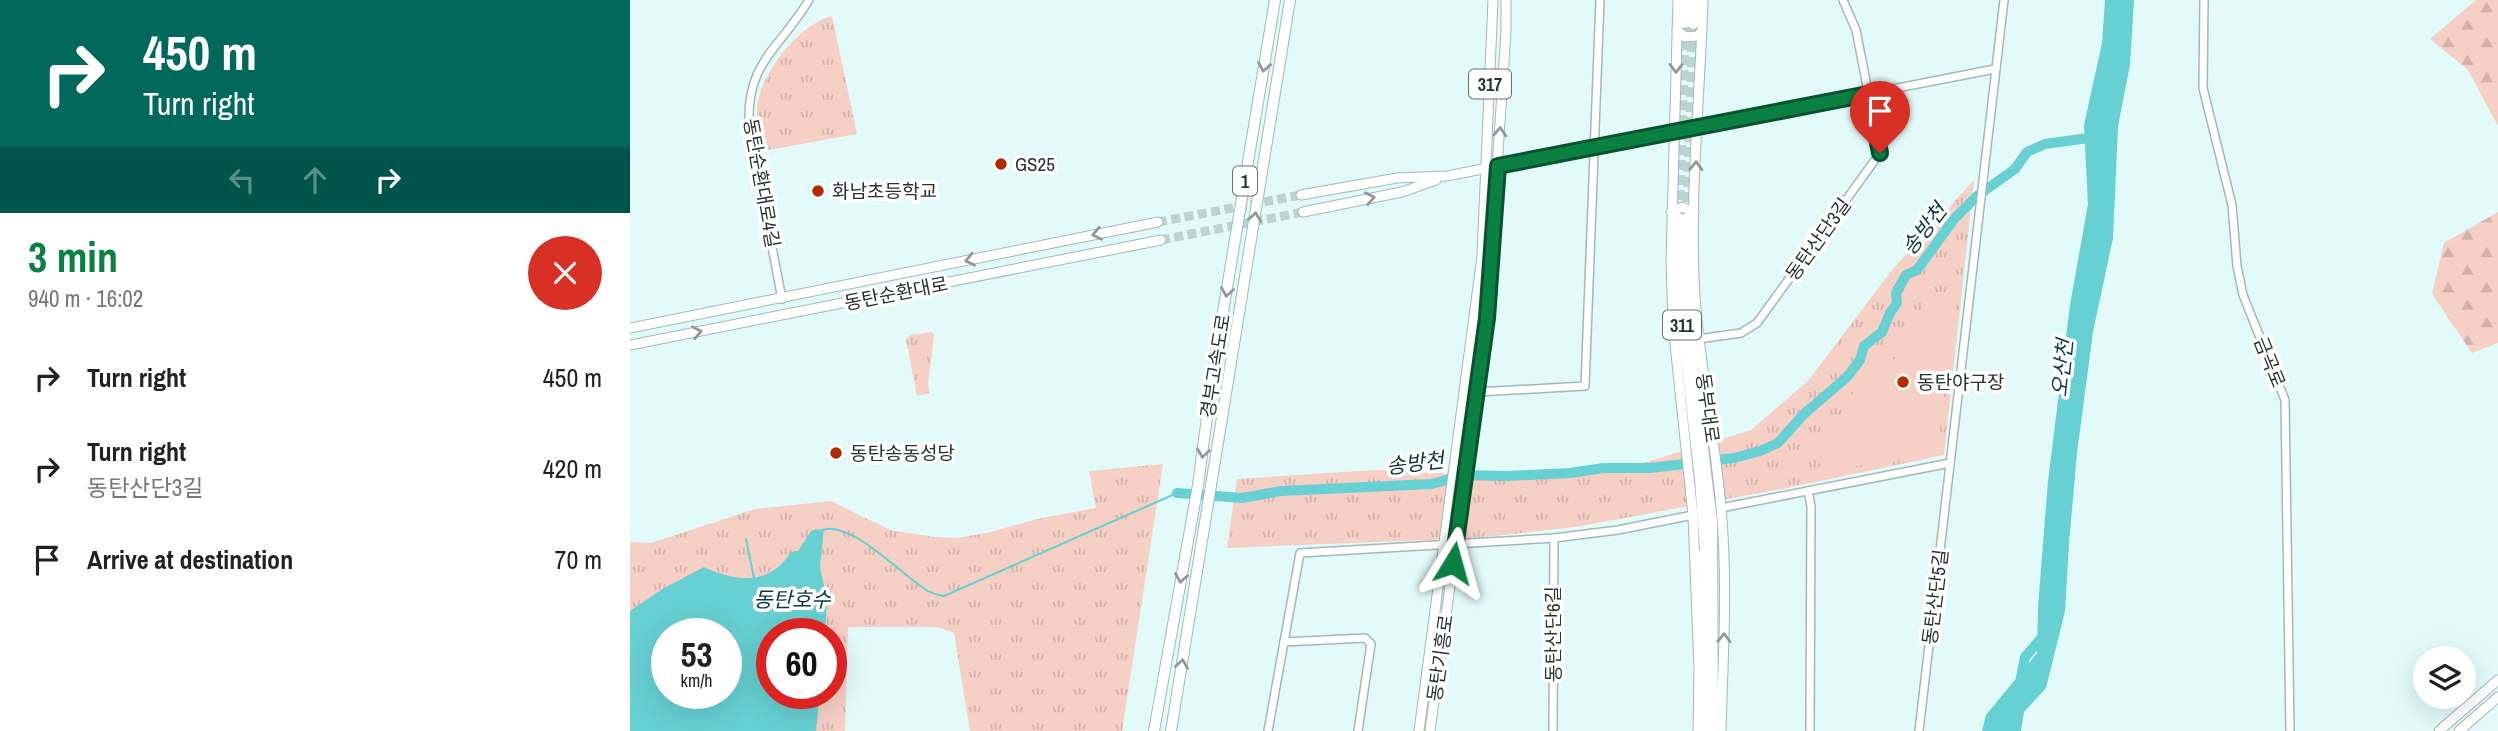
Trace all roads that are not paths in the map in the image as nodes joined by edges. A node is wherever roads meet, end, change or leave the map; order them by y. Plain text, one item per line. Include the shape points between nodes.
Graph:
1 (809, 0) edge
2 (1275, 0) edge
3 (1290, 0) edge
4 (1493, 0) edge
5 (1506, 0) edge
6 (1600, 0) edge
7 (1678, 0) edge
8 (1686, 0) edge
9 (1694, 0) edge
10 (1703, 0) edge
11 (1843, 0) edge
12 (2004, 0) edge
13 (2204, 0) edge
14 (1677, 30) junction
15 (1702, 31) junction
16 (1995, 69) junction
17 (1868, 94) junction
18 (1697, 127) junction
19 (1674, 132) junction
20 (1594, 146) junction
21 (1498, 166) junction
22 (1486, 168) junction
23 (1447, 176) junction
24 (1301, 195) tunnel mouth
25 (1303, 212) tunnel mouth
26 (1682, 215) junction
27 (1158, 222) tunnel mouth
28 (1161, 240) tunnel mouth
29 (871, 281) junction
30 (782, 299) junction
31 (750, 305) junction
32 (824, 307) junction
33 (753, 321) junction
34 (630, 328) edge
35 (1699, 339) junction
36 (630, 345) edge
37 (1477, 392) junction
38 (1701, 455) junction
39 (1950, 463) junction
40 (1705, 480) junction
41 (1808, 491) junction
42 (1721, 508) junction
43 (1693, 515) junction
44 (1554, 538) junction
45 (1724, 542) junction
46 (1455, 545) junction
47 (1444, 546) junction
48 (1705, 550) junction
49 (1696, 571) junction
50 (1284, 642) junction
51 (2498, 680) edge
52 (2498, 698) edge
53 (1154, 731) edge
54 (1171, 731) edge
55 (1268, 731) edge
56 (1358, 731) edge
57 (1419, 731) edge
58 (1430, 731) edge
59 (1553, 731) edge
60 (1698, 731) edge
61 (1705, 731) edge
62 (1713, 731) edge
63 (1721, 731) edge
64 (1810, 731) edge
65 (1919, 731) edge
66 (2290, 731) edge
67 (2439, 731) edge
68 (2459, 731) edge

1 - 30 street, 동탄순환대로4길 via 764,61 749,107
2 -> 53 highway, 경부고속도로 / 1 via 1194,511
54 -> 3 highway, 경부고속도로 / 1
4 - 22 main road, 동탄기흥로 / 317
21 -> 5 main road, 동탄기흥로 / 317
6 - 20 street
7 - 14 main road, 동부대로
8 - 9 highway via 1689,23
10 - 15 main road, 동부대로
11 - 17 street, 동탄산단3길 via 1856,30
12 - 16 street, 동탄산단5길
13 - 66 street, 금곡로 via 2203,88 2232,205 2241,285 2285,400
14 - 15 main road via 1691,38
14 -> 19 main road, 동부대로
15 - 18 main road, 동부대로
16 - 17 street
16 - 39 street, 동탄산단5길
17 - 18 street
17 - 35 street, 동탄산단3길 via 1880,153 1757,323 1741,333
18 - 19 main road
26 -> 18 main road, 동부대로
19 - 20 main road
19 - 26 main road, 동부대로
20 - 21 main road
20 - 37 street via 1585,386
21 - 22 main road
21 - 37 main road, 동탄기흥로 / 317
22 - 23 main road
22 - 47 main road, 동탄기흥로 / 317 via 1482,257
23 - 24 main road via 1397,178
25 -> 23 main road via 1402,192
26 - 35 main road, 동부대로
26 - 38 highway, 동부대로 / 311 via 1682,325
27 -> 29 main road, 동탄순환대로
28 - 32 main road, 동탄순환대로
29 - 30 main road, 동탄순환대로
29 - 32 main road via 818,296
30 - 31 main road, 동탄순환대로
31 - 33 main road via 757,310
31 - 34 main road, 동탄순환대로
32 - 33 main road, 동탄순환대로
36 -> 33 main road, 동탄순환대로
35 - 38 main road, 동부대로
37 - 46 main road, 동탄기흥로 / 317
38 - 40 highway, 동부대로 / 311
38 - 40 main road, 동부대로
39 - 41 street
39 - 65 street, 동탄산단5길
40 - 42 main road, 동부대로
40 - 43 main road, 동부대로
40 - 45 highway via 1714,491 1718,538
40 - 48 highway, 동부대로 / 311
40 - 62 highway, 동부대로 / 311 via 1714,581
41 - 42 street
41 - 64 street
42 - 45 main road, 동부대로
43 - 44 street
43 - 49 main road, 동부대로
44 - 46 street
44 - 59 street, 동탄산단6길
63 -> 45 main road, 동부대로
46 - 47 street
46 - 58 main road, 동탄기흥로 / 317
47 - 50 street via 1300,553
47 - 57 main road, 동탄기흥로 / 317
48 - 49 highway
48 - 61 highway, 동부대로 / 311
49 - 60 main road, 동부대로
50 - 55 street
50 - 56 street via 1365,638 1371,644
51 - 67 main road
52 - 68 main road

